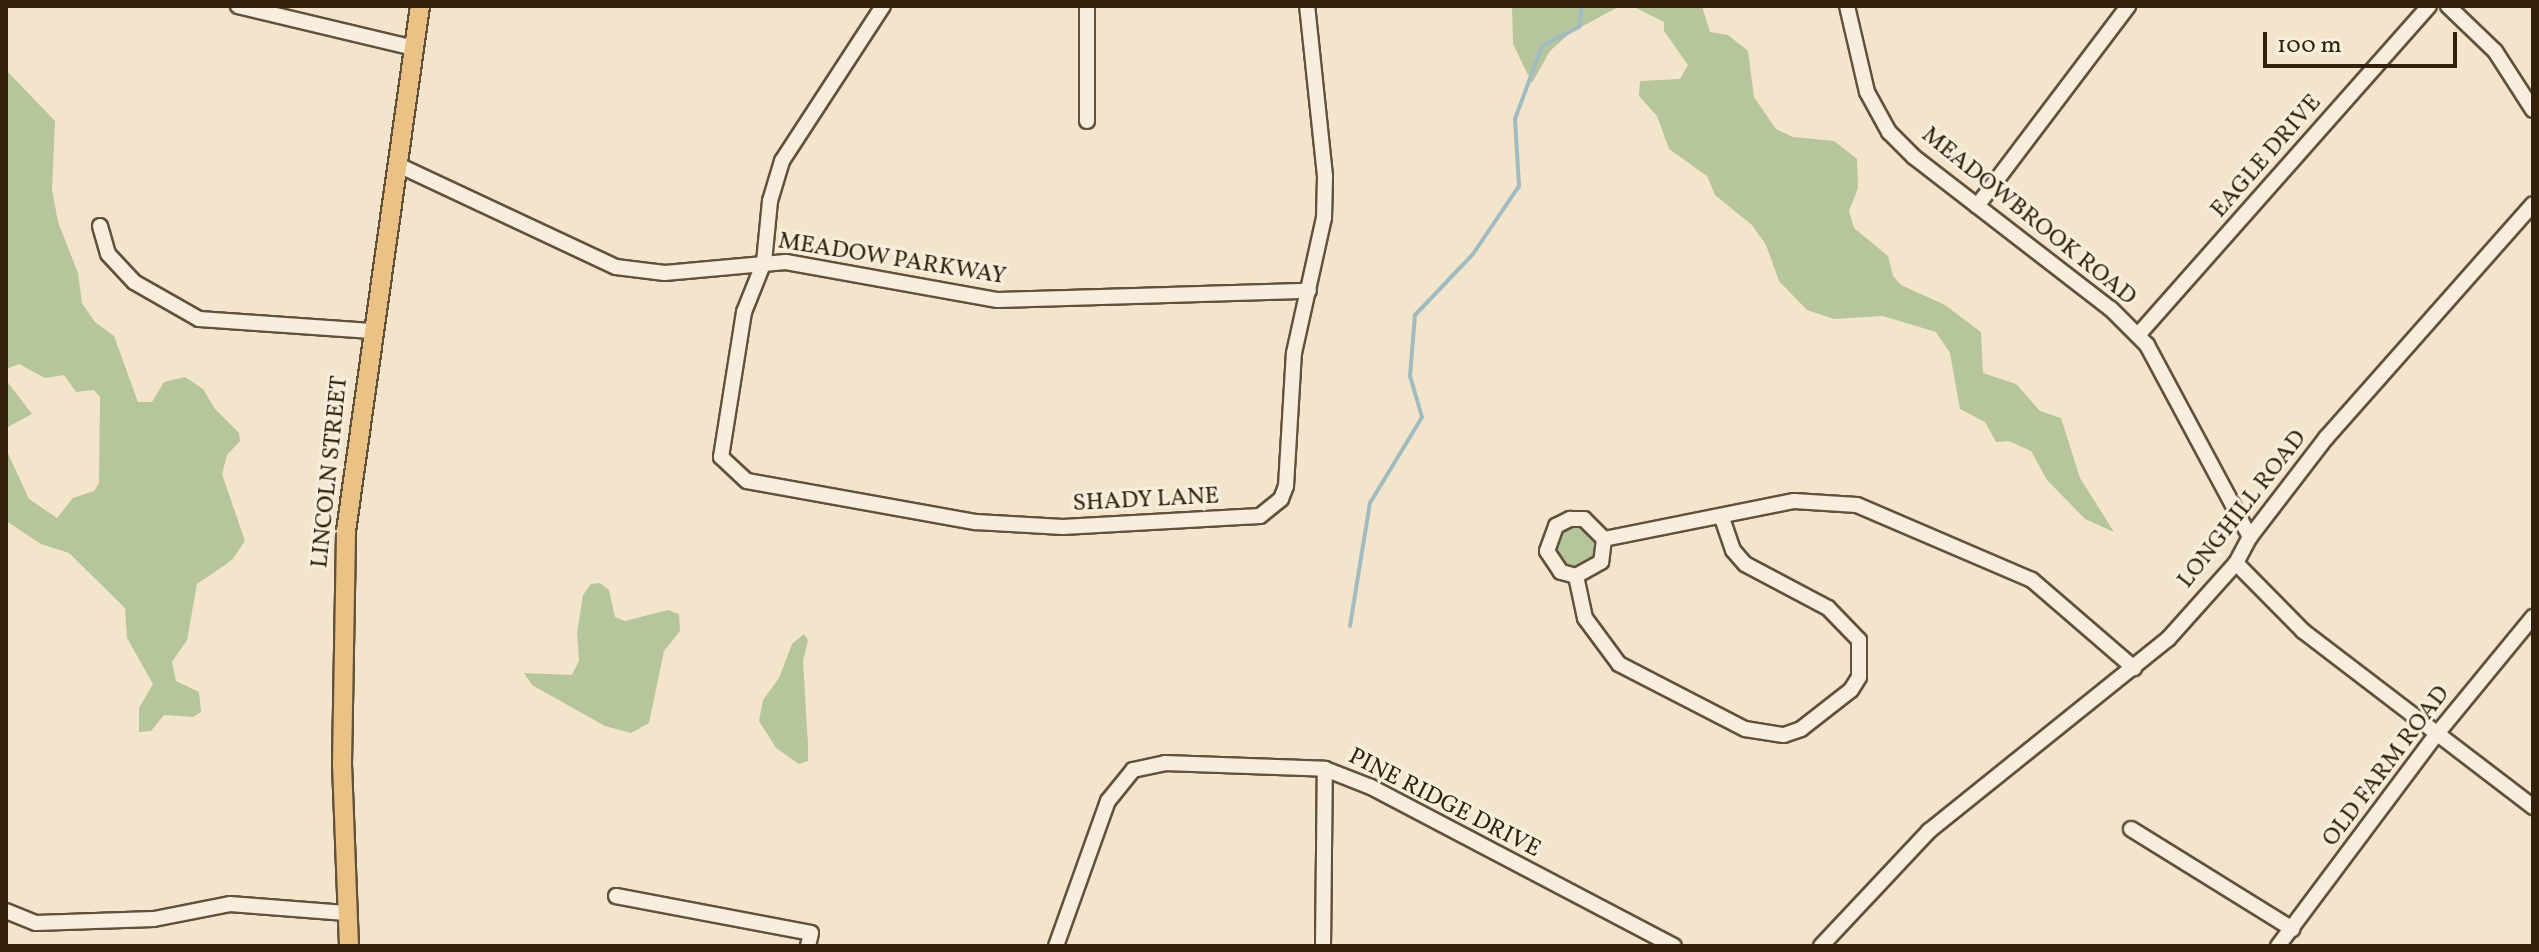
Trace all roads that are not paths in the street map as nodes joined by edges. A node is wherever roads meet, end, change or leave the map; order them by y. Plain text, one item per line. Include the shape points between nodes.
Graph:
1 (238, 6) edge
2 (420, 6) edge
3 (883, 6) edge
4 (1087, 6) edge
5 (1307, 6) edge
6 (1847, 6) edge
7 (2429, 6) edge
8 (2448, 6) edge
9 (2121, 8) edge
10 (414, 48) junction
11 (2533, 110) edge
12 (1087, 121) dead end
13 (396, 164) junction
14 (2533, 204) edge
15 (1977, 206) junction
16 (100, 226) dead end
17 (764, 262) junction
18 (1309, 291) junction
19 (372, 331) junction
20 (2138, 335) junction
21 (1721, 516) junction
22 (2250, 537) junction
23 (1604, 539) junction
24 (2236, 563) junction
25 (1576, 576) junction
26 (2533, 617) edge
27 (2134, 668) junction
28 (2436, 735) junction
29 (1325, 769) junction
30 (2533, 807) edge
31 (2131, 829) dead end
32 (616, 896) dead end
33 (6, 911) edge
34 (346, 913) junction
35 (2292, 929) junction
36 (810, 939) edge
37 (349, 946) edge
38 (1056, 946) edge
39 (1323, 946) edge
40 (1674, 946) edge
41 (1821, 946) edge
42 (2278, 946) edge

1 - 10 street
2 - 10 main road, LINCOLN STREET
3 - 17 street via 782,161 770,201
4 - 12 street
5 - 18 street, SHADY LANE via 1325,176 1320,246
6 - 15 street, MEADOWBROOK ROAD via 1858,63 1880,119 1914,157
7 - 20 street, EAGLE DRIVE
8 - 11 street via 2495,51
9 - 15 street
10 - 13 main road, LINCOLN STREET
13 - 17 street, MEADOW PARKWAY via 616,267 665,273
13 - 19 main road, LINCOLN STREET
14 - 22 street, LONGHILL ROAD via 2326,438
15 - 20 street, MEADOWBROOK ROAD
16 - 19 street via 108,254 134,282 199,319
17 - 18 street, MEADOW PARKWAY via 998,300
17 - 18 street, SHADY LANE via 744,312 722,431 721,457 727,467 747,481 863,504 1023,526 1269,513 1286,486 1294,353
19 - 34 main road, LINCOLN STREET via 350,485 343,585
20 - 22 street, MEADOWBROOK ROAD
21 - 23 street
21 - 25 street via 1733,550 1745,564 1828,608 1859,640 1859,677 1851,690 1801,729 1784,735 1745,729 1619,664 1585,618
21 - 27 street via 1794,501 1857,505 2032,580
22 - 24 street, LONGHILL ROAD
23 - 25 street via 1601,562
23 - 25 street via 1584,519 1556,526 1548,537 1551,563
24 - 27 street, LONGHILL ROAD
24 - 28 street via 2303,631
26 - 28 street, OLD FARM ROAD
27 - 41 street, LONGHILL ROAD via 1929,831
28 - 30 street
28 - 35 street, OLD FARM ROAD
29 - 38 street, PINE RIDGE DRIVE via 1165,763 1133,770 1108,801
29 - 39 street
29 - 40 street, PINE RIDGE DRIVE via 1371,787
31 - 35 street
32 - 36 street
33 - 34 street via 50,923 154,919 230,904
34 - 37 main road, LINCOLN STREET
35 - 42 street, OLD FARM ROAD

